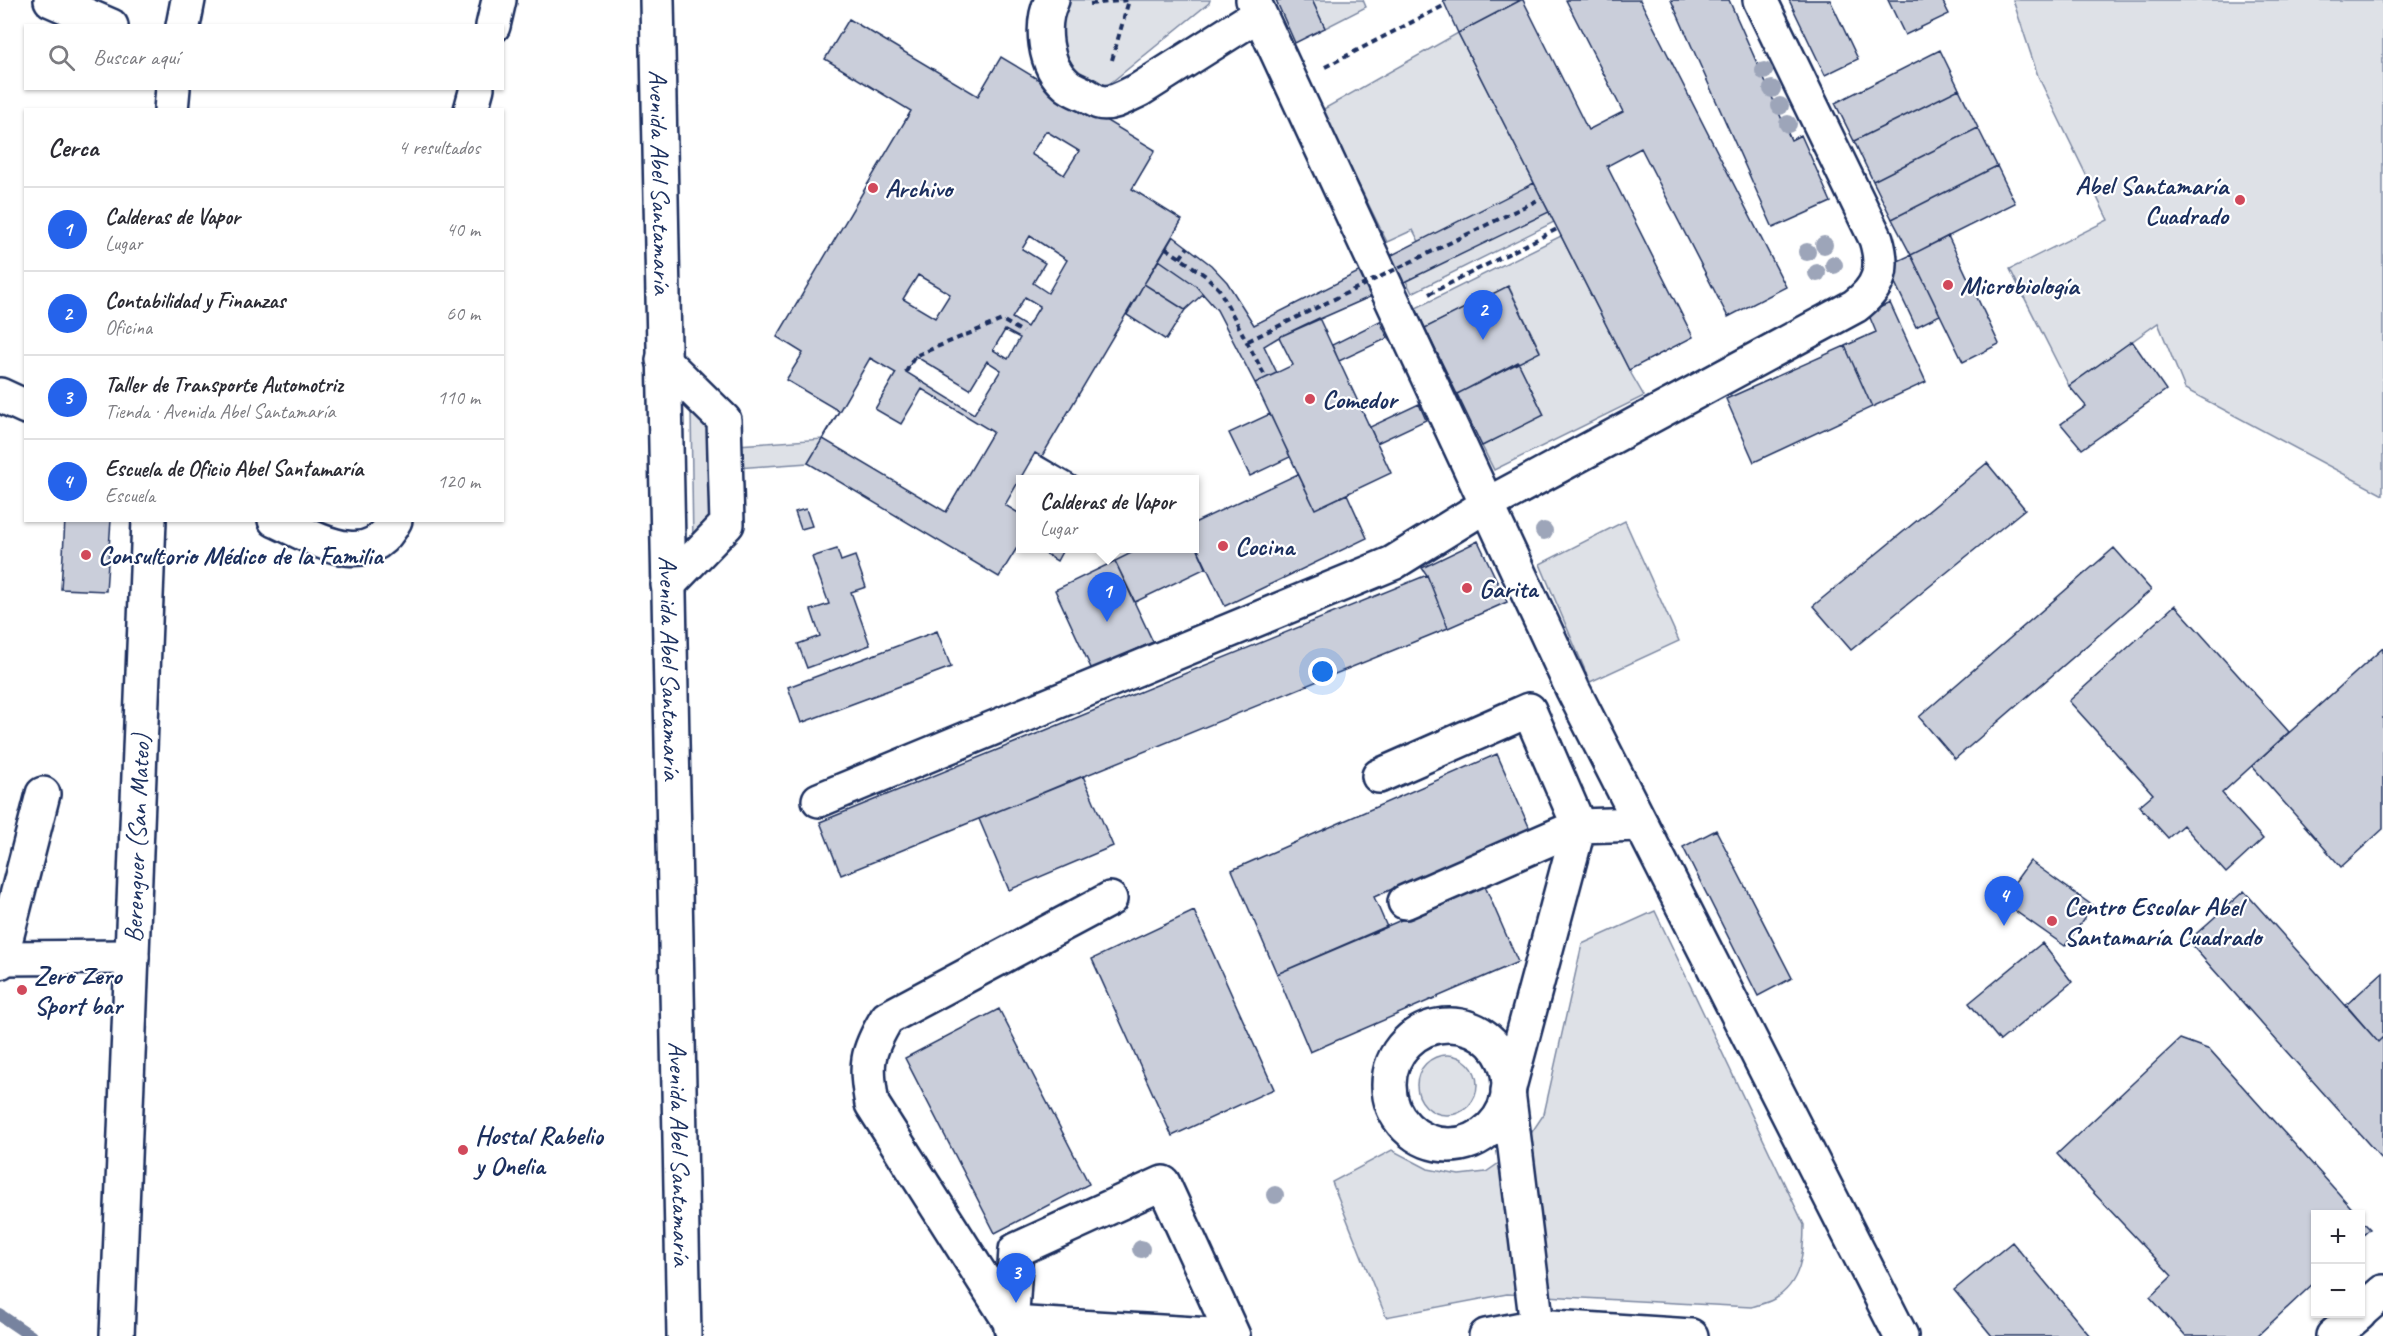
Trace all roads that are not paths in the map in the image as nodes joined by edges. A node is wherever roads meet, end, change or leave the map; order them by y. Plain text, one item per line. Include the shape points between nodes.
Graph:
1 (51, 0) edge
2 (188, 0) edge
3 (499, 0) edge
4 (657, 0) edge
5 (1052, 0) edge
6 (1760, 0) edge
7 (1256, 7) edge
8 (106, 24) edge
9 (183, 24) edge
10 (493, 24) edge
11 (173, 90) edge
12 (476, 90) edge
13 (171, 108) edge
14 (472, 108) edge
15 (663, 360) junction
16 (0, 395) edge
17 (24, 406) edge
18 (1488, 504) junction
19 (149, 522) edge
20 (279, 522) edge
21 (394, 522) edge
22 (668, 585) junction
23 (1379, 776) dead end
24 (43, 794) dead end
25 (819, 800) dead end
26 (1641, 824) junction
27 (1579, 826) junction
28 (1110, 899) dead end
29 (1405, 902) dead end
30 (132, 957) junction
31 (1, 960) edge
32 (2383, 1292) edge
33 (2365, 1308) edge
34 (2354, 1318) edge
35 (1537, 1326) junction
36 (1011, 1330) edge
37 (117, 1336) edge
38 (684, 1336) edge
39 (1228, 1336) edge
40 (1233, 1336) edge
41 (1486, 1336) edge
42 (1691, 1336) edge
43 (1901, 1336) edge
44 (2333, 1336) edge

1 - 8 street
2 - 9 street
3 - 10 street
4 - 15 street, Avenida Abel Santamaría
5 - 7 street via 1046,30 1054,69 1065,83 1100,103 1119,100 1138,90
6 - 18 street via 1876,239 1881,268 1876,283 1855,306
7 - 18 street
11 - 13 street
12 - 14 street
15 - 22 street, Avenida Abel Santamaría
15 - 22 street via 724,420 727,524
16 - 17 street
18 - 25 street via 1393,563
18 - 26 street via 1573,690
19 - 30 street, Berenguer (San Mateo)
20 - 21 street via 330,545 363,550 387,536
22 - 38 street, Avenida Abel Santamaría
23 - 27 street via 1529,710
24 - 31 street
26 - 27 street
26 - 43 street
27 - 29 street
27 - 35 street via 1508,1091
28 - 36 street via 887,1018 871,1044 867,1076 872,1104
30 - 31 street
30 - 37 street, Berenguer (San Mateo)
32 - 33 street
34 - 44 street
35 - 41 street
35 - 42 street
36 - 39 street
36 - 40 street via 1016,1250 1163,1183

